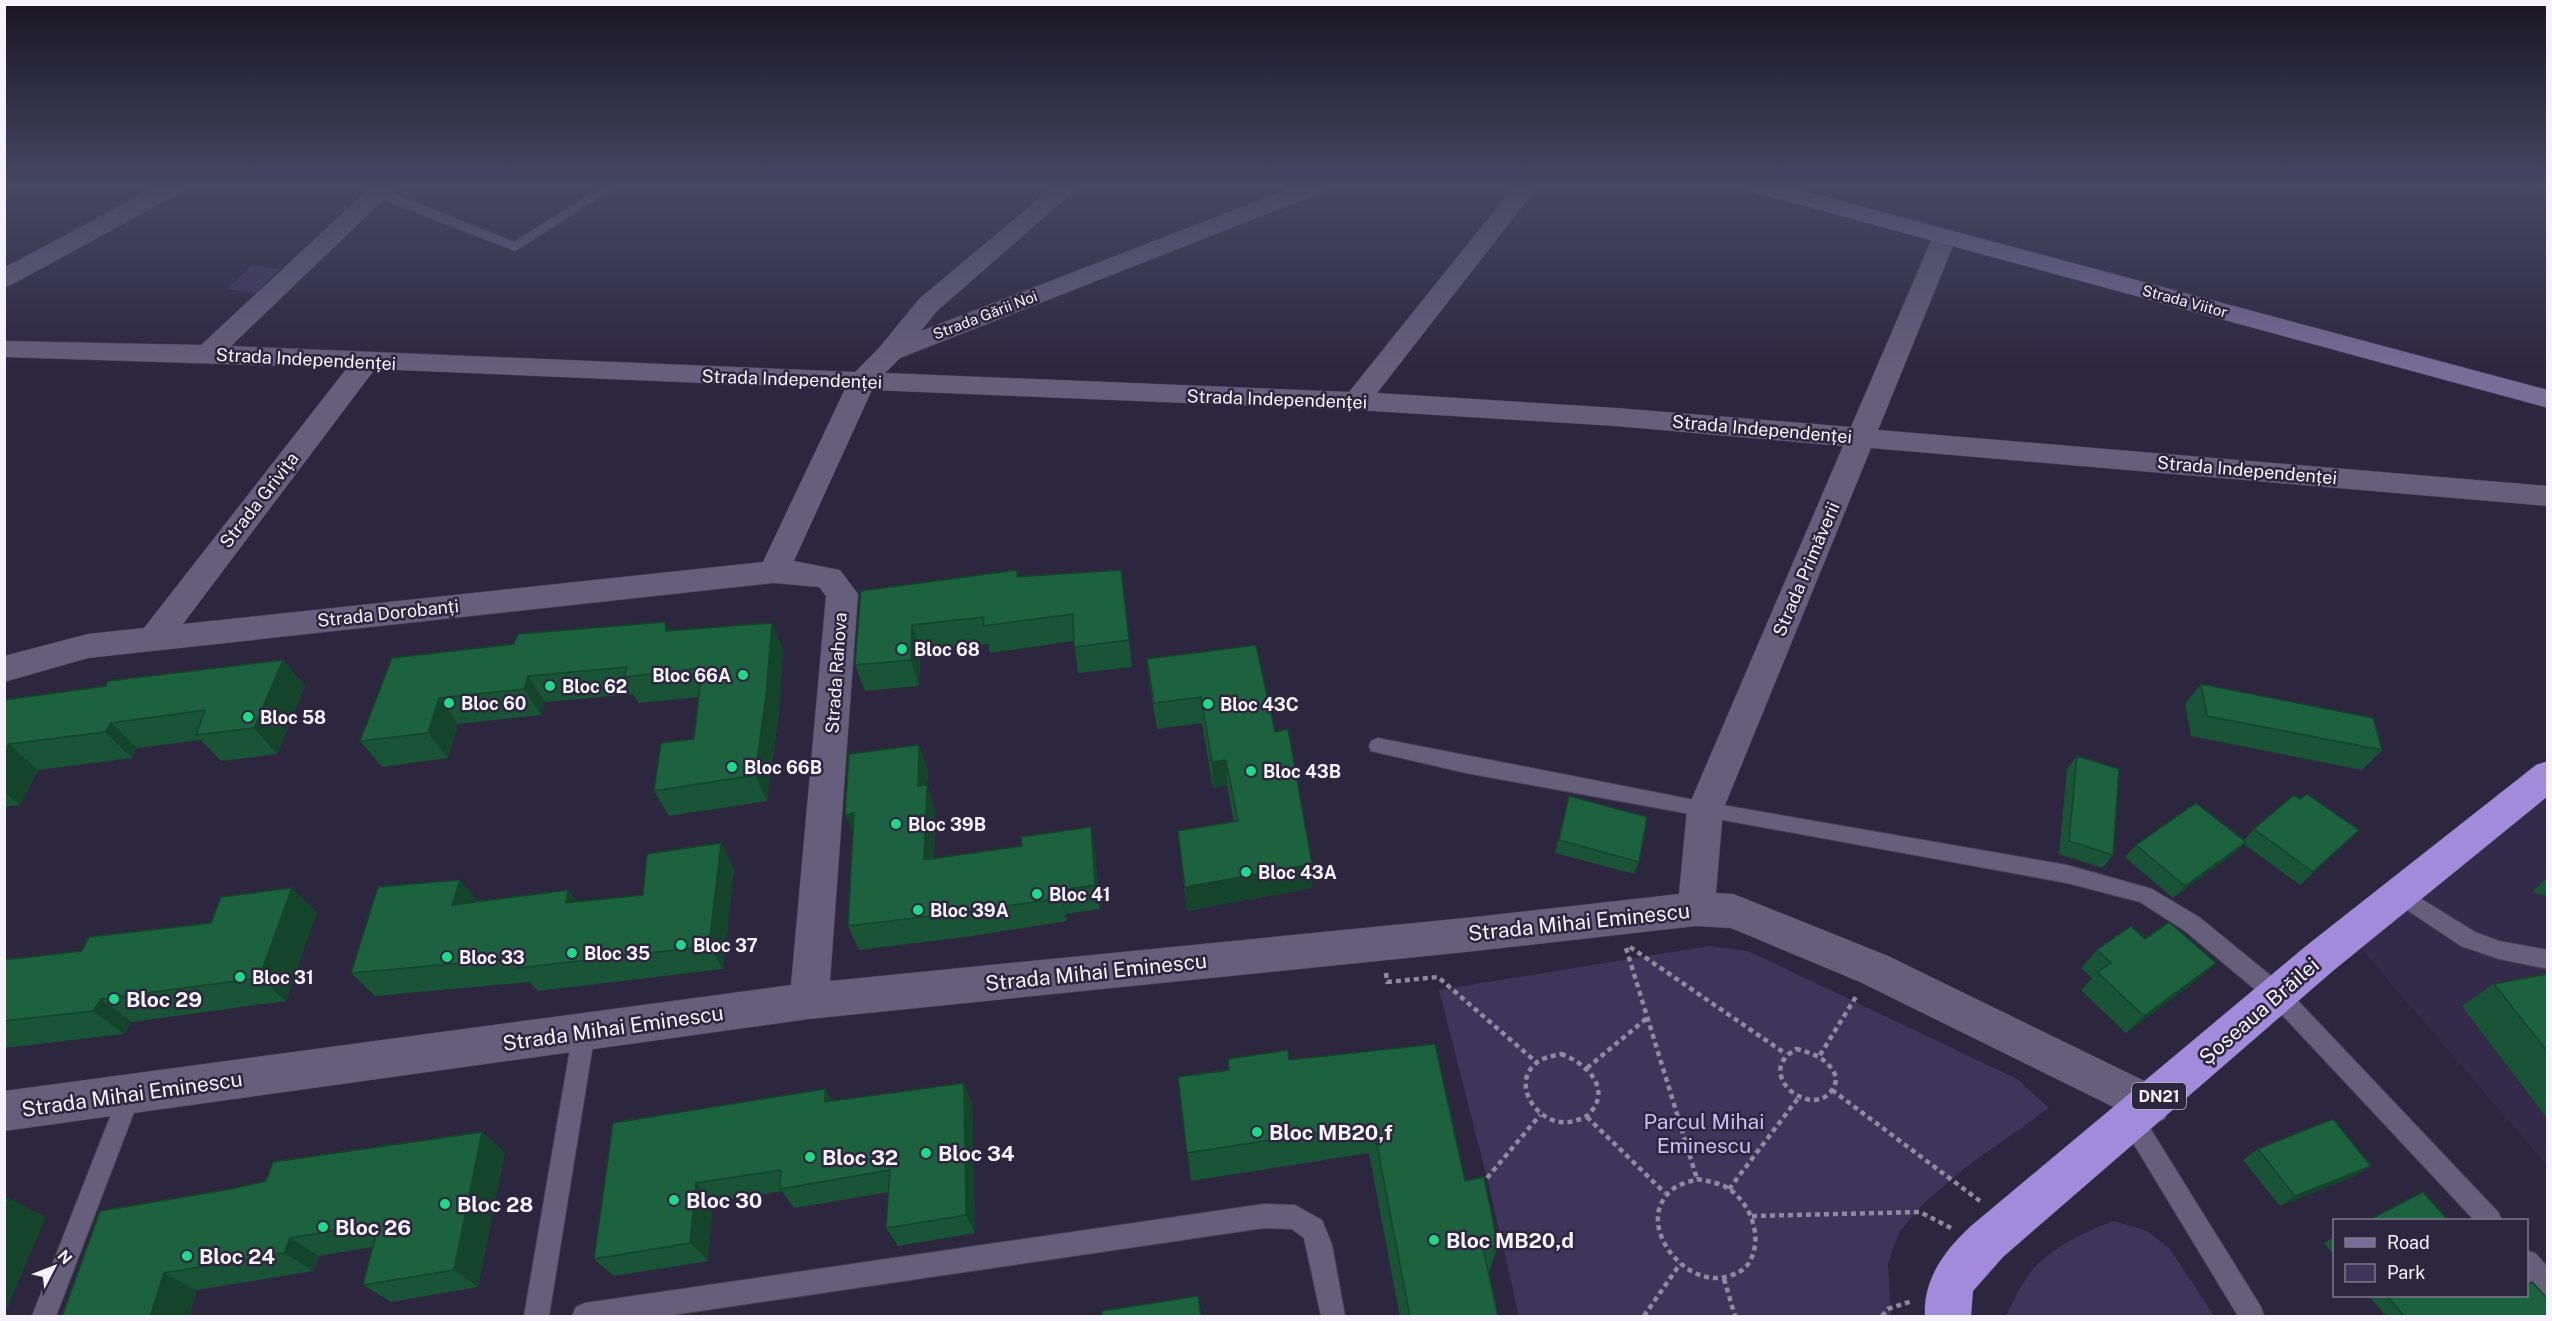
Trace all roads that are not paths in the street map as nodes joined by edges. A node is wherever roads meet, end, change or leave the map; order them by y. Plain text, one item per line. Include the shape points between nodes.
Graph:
1 (64, 247) edge
2 (321, 247) edge
3 (997, 247) edge
4 (1160, 247) edge
5 (1478, 247) edge
6 (1941, 247) edge
7 (1984, 247) edge
8 (4, 279) edge
9 (4, 349) edge
10 (890, 351) junction
11 (208, 354) junction
12 (366, 362) junction
13 (862, 381) junction
14 (2547, 399) edge
15 (1356, 401) junction
16 (1862, 438) junction
17 (2547, 496) edge
18 (774, 572) junction
19 (153, 639) junction
20 (4, 669) edge
21 (1378, 746) dead end
22 (2547, 775) edge
23 (1705, 810) junction
24 (2399, 894) junction
25 (1696, 909) junction
26 (2547, 960) edge
27 (2278, 995) junction
28 (809, 1001) junction
29 (584, 1032) junction
30 (130, 1094) junction
31 (4, 1111) edge
32 (2141, 1112) junction
33 (2488, 1219) edge
34 (2528, 1264) edge
35 (2547, 1285) edge
36 (44, 1317) edge
37 (536, 1317) edge
38 (585, 1317) edge
39 (1333, 1317) edge
40 (1948, 1317) edge
41 (2252, 1317) edge

1 - 8 street
2 - 11 street
3 - 10 street via 928,305
4 - 10 street, Strada Gării Noi
5 - 15 street
6 - 16 street, Strada Primăverii
7 - 14 street, Strada Viitor
9 - 11 street, Strada Independenței
10 - 13 street, Strada Gării Noi
11 - 12 street, Strada Independenței
12 - 13 street, Strada Independenței
12 - 19 street, Strada Grivița
13 - 15 street, Strada Independenței
13 - 18 street
15 - 16 street, Strada Independenței via 1616,417
16 - 17 street, Strada Independenței
16 - 23 street, Strada Primăverii
18 - 19 street, Strada Dorobanți
18 - 28 street, Strada Rahova via 829,578 842,594
19 - 20 street, Strada Dorobanți via 88,646
21 - 23 lane
22 - 24 highway, Șoseaua Brăilei / DN21
23 - 25 street, Strada Primăverii
23 - 27 lane via 2067,874 2145,895 2192,924
24 - 26 lane via 2468,939
24 - 27 highway, Șoseaua Brăilei / DN21
25 - 28 street, Strada Mihai Eminescu
25 - 32 street, Strada Mihai Eminescu via 1733,911 1874,969
27 - 32 highway, Șoseaua Brăilei / DN21
27 - 33 lane
28 - 29 street, Strada Mihai Eminescu
29 - 30 street, Strada Mihai Eminescu
29 - 37 lane
30 - 31 street, Strada Mihai Eminescu
30 - 36 lane
32 - 40 highway, Șoseaua Brăilei / DN21 via 1996,1233 1956,1276 1948,1299
32 - 41 lane
34 - 35 lane
38 - 39 lane via 1264,1216 1295,1217 1312,1229 1320,1245

